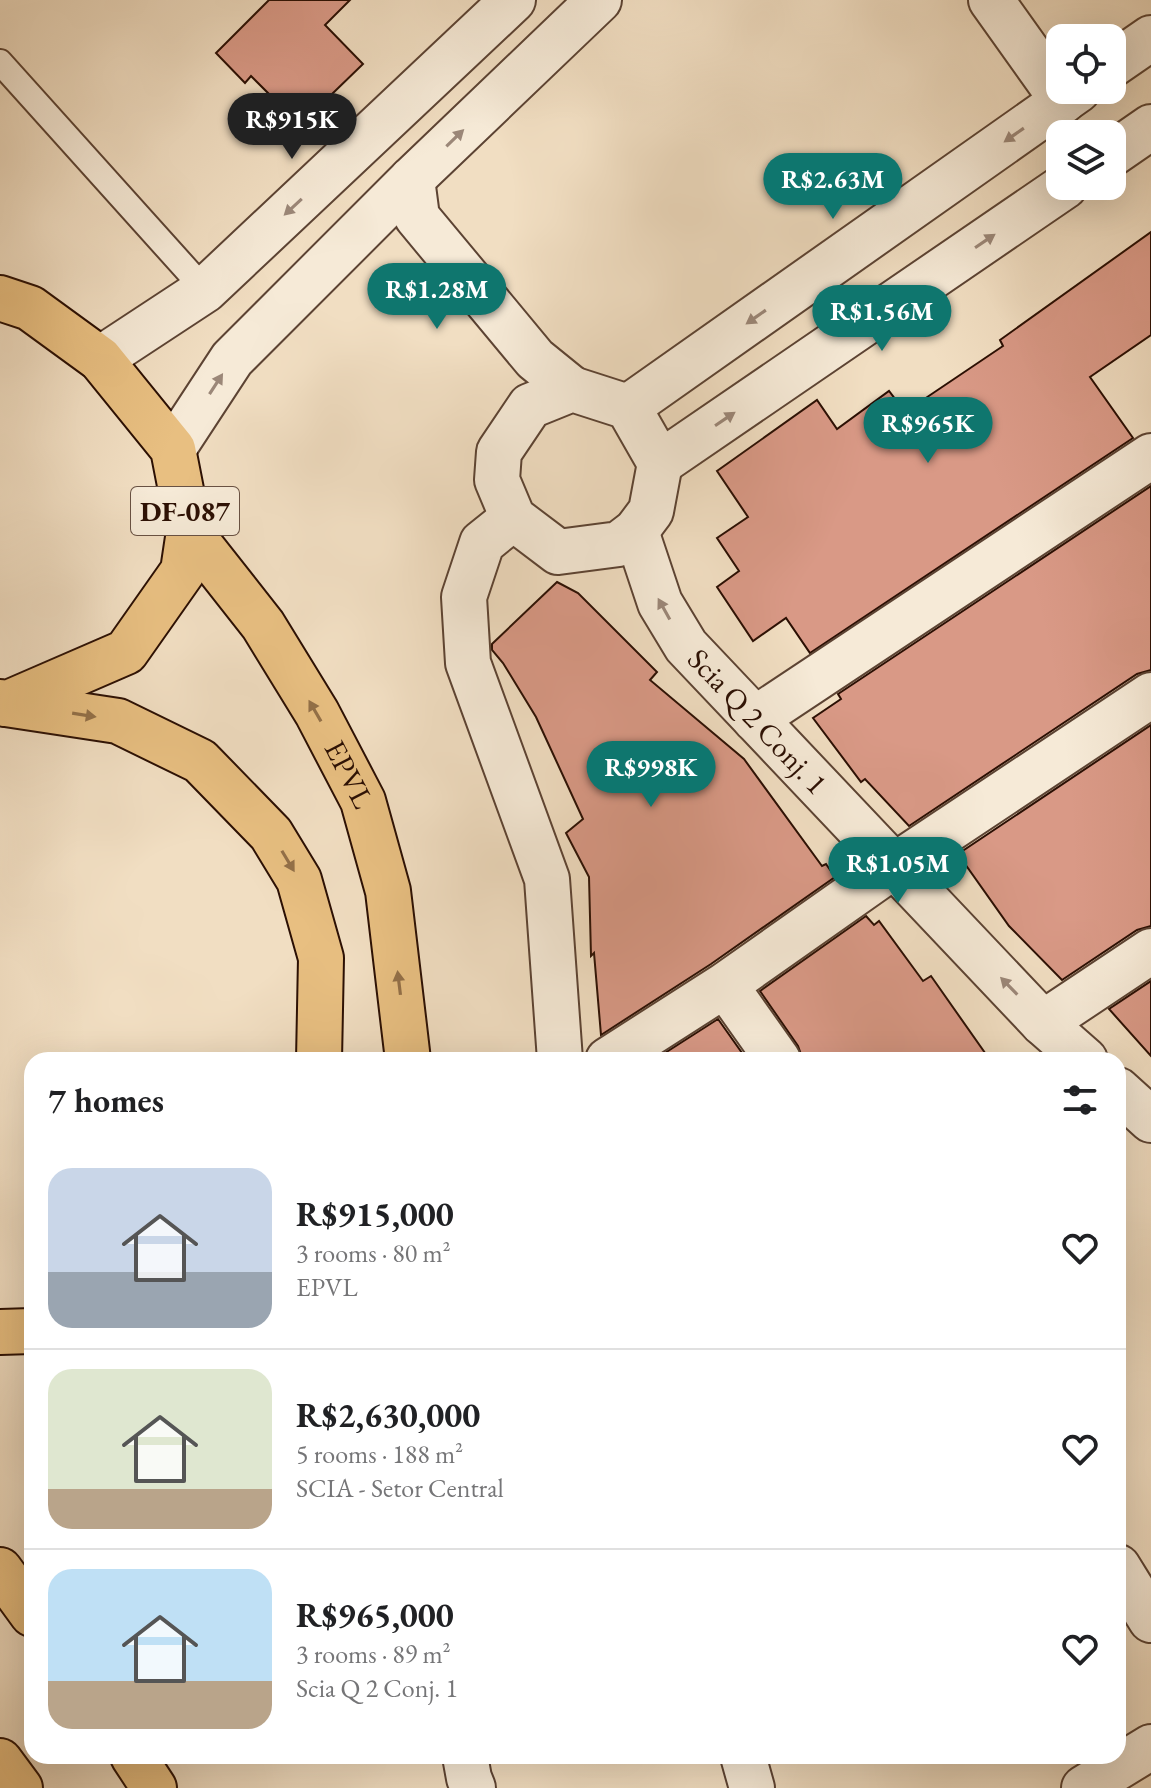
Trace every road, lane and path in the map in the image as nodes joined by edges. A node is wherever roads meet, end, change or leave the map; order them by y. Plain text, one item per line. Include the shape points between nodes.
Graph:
1 (513, 0) edge
2 (599, 0) edge
3 (991, 0) edge
4 (1151, 38) edge
5 (1126, 55) edge
6 (0, 62) edge
7 (1046, 66) edge
8 (1057, 104) edge
9 (1151, 127) edge
10 (1126, 144) edge
11 (412, 179) junction
12 (1046, 199) edge
13 (361, 230) junction
14 (0, 276) edge
15 (205, 290) junction
16 (15, 303) edge
17 (100, 359) junction
18 (572, 389) junction
19 (530, 406) junction
20 (628, 407) junction
21 (173, 449) junction
22 (1151, 456) edge
23 (660, 463) junction
24 (513, 518) junction
25 (189, 531) junction
26 (636, 531) junction
27 (1151, 695) edge
28 (3, 703) edge
29 (755, 719) junction
30 (894, 866) junction
31 (1151, 951) edge
32 (725, 985) junction
33 (1043, 1023) junction
34 (319, 1052) edge
35 (407, 1052) edge
36 (559, 1052) edge
37 (620, 1052) edge
38 (772, 1052) edge
39 (1076, 1052) edge
40 (1126, 1097) edge
41 (1151, 1120) edge
42 (24, 1331) edge
43 (0, 1332) edge
44 (0, 1570) edge
45 (1126, 1580) edge
46 (24, 1603) edge
47 (1151, 1620) edge
48 (1151, 1747) edge
49 (0, 1761) edge
50 (1126, 1762) edge
51 (138, 1764) edge
52 (466, 1764) edge
53 (745, 1764) edge
54 (1123, 1764) edge
55 (20, 1788) edge
56 (154, 1788) edge
57 (473, 1788) edge
58 (752, 1788) edge
59 (1084, 1788) edge

1 -> 15 street
11 -> 2 street
3 - 7 street
4 - 5 street
6 - 15 lane
8 -> 20 street
9 - 10 street
11 - 13 street
11 - 18 street via 417,217 535,359
23 -> 12 street
13 - 19 street via 400,232 516,373
21 -> 13 street via 232,359
14 - 16 main road
15 - 17 street
16 - 17 main road, DF-087
17 - 21 main road, DF-087
18 - 19 street
18 - 20 street
19 - 24 street via 499,452 497,480
20 - 23 street
21 - 25 main road, DF-087
22 - 29 street
23 - 26 street via 651,511
24 - 26 street via 558,552 619,544
24 - 36 street via 482,543 464,597 468,663 547,879
25 - 28 main road, DF-087 via 183,571 126,652
35 -> 25 main road, EPVL via 388,891 363,801 263,625
29 -> 26 street, Scia Q 2 Conj. 1 via 686,646 660,603
27 - 30 street
28 -> 34 main road via 118,721 200,761 271,834 299,880 321,958
29 - 30 street, Scia Q 2 Conj. 1
30 - 32 street
33 -> 30 street, Scia Q 2 Conj. 1
31 - 33 street
32 - 37 street
32 - 38 street
33 - 39 street, Scia Q 2 Conj. 1
40 - 41 street
42 - 43 main road
44 - 46 main road
45 - 47 street
48 - 50 street
49 - 55 main road
51 - 56 main road
52 - 57 street
53 - 58 street
54 - 59 street

